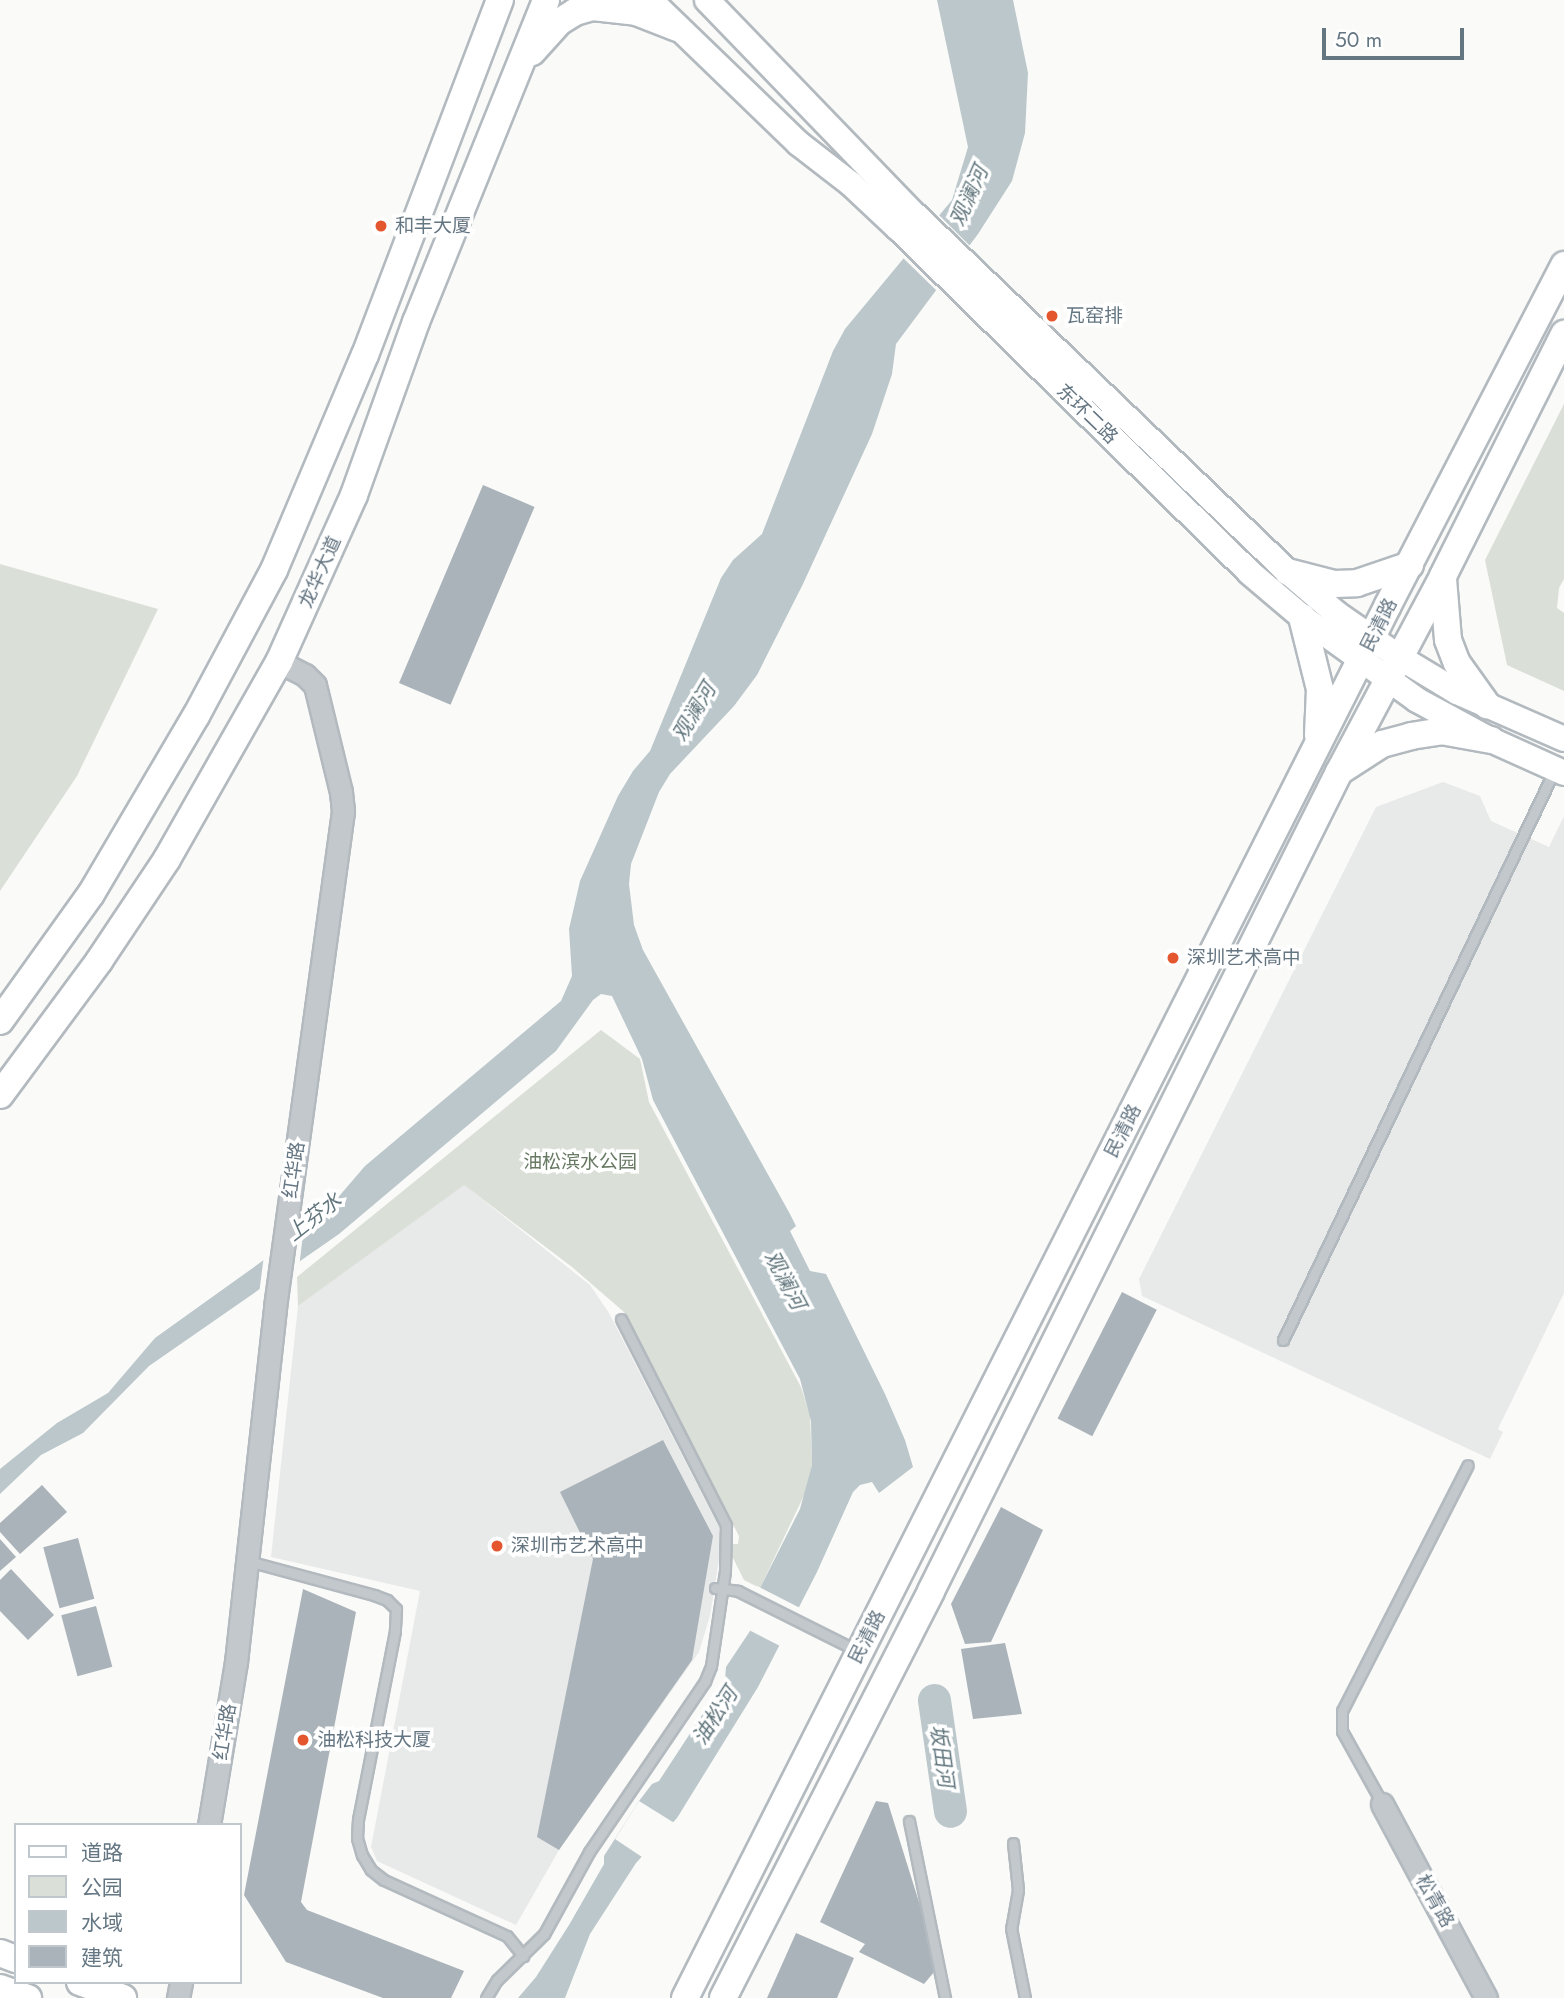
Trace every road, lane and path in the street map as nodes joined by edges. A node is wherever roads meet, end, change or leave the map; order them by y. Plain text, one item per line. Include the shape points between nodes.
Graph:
1 (500, 0) edge
2 (546, 0) edge
3 (650, 0) edge
4 (707, 0) edge
5 (677, 28) junction
6 (522, 64) junction
7 (907, 221) junction
8 (1564, 265) edge
9 (984, 298) junction
10 (1564, 334) edge
11 (1410, 565) junction
12 (1289, 572) junction
13 (1443, 576) junction
14 (1302, 617) junction
15 (1367, 649) junction
16 (279, 662) junction
17 (1394, 667) junction
18 (1487, 705) junction
19 (1564, 739) edge
20 (1491, 740) junction
21 (1315, 751) junction
22 (1559, 771) edge
23 (1339, 772) junction
24 (0, 1021) edge
25 (0, 1095) edge
26 (621, 1319) dead end
27 (1283, 1340) dead end
28 (1468, 1465) dead end
29 (248, 1561) junction
30 (719, 1589) junction
31 (860, 1652) junction
32 (1382, 1804) joint
33 (909, 1821) dead end
34 (209, 1823) edge
35 (1013, 1843) dead end
36 (523, 1956) junction
37 (85, 1984) edge
38 (0, 1988) edge
39 (28, 1998) edge
40 (123, 1998) edge
41 (486, 1998) edge
42 (685, 1998) edge
43 (723, 1998) edge
44 (945, 1998) edge
45 (1025, 1998) edge
46 (1486, 1998) edge

1 - 24 main road via 365,355 274,570 196,716 91,894
2 - 6 main road, 龙华大道
3 - 5 main road, 东环二路
4 - 7 main road, 东环二路
5 - 6 main road via 636,12 593,7 559,22
5 - 7 main road, 东环二路 via 798,143
6 - 16 main road, 龙华大道 via 416,322 354,495
7 - 9 main road, 东环二路
8 - 11 main road, 民清路
9 - 12 main road, 东环二路
9 - 14 main road, 东环二路 via 1249,572
10 - 13 main road, 民清路
11 - 12 main road via 1357,583 1334,584
11 - 15 main road, 民清路
12 - 15 main road, 东环二路 via 1336,613
13 - 17 main road, 民清路
13 - 18 main road via 1448,640 1457,663
14 - 15 main road, 东环二路
14 - 21 main road via 1320,689
15 - 17 main road, 东环二路
15 - 21 main road, 民清路
16 - 25 main road, 龙华大道 via 167,859
16 - 29 street, 红华路 via 315,685 343,811 275,1307
17 - 18 main road, 东环二路
17 - 20 main road, 东环二路 via 1417,700
17 - 23 main road, 民清路
18 - 19 main road, 东环二路
20 - 22 main road, 东环二路
20 - 23 main road via 1441,731 1411,736 1382,744
21 - 31 main road, 民清路
22 - 27 lane
23 - 43 main road, 民清路
26 - 30 lane via 726,1525
28 - 32 lane via 1342,1711 1342,1731
29 - 34 street, 红华路
29 - 36 lane via 374,1595 396,1609 358,1819 362,1855 384,1880 507,1936
30 - 31 lane via 738,1591
30 - 36 lane via 709,1674 589,1852 544,1934
31 - 42 main road, 民清路
32 - 46 street, 松青路
33 - 44 lane
35 - 45 lane via 1018,1889 1012,1928
36 - 41 lane via 497,1980
37 - 40 main road
38 - 39 main road

